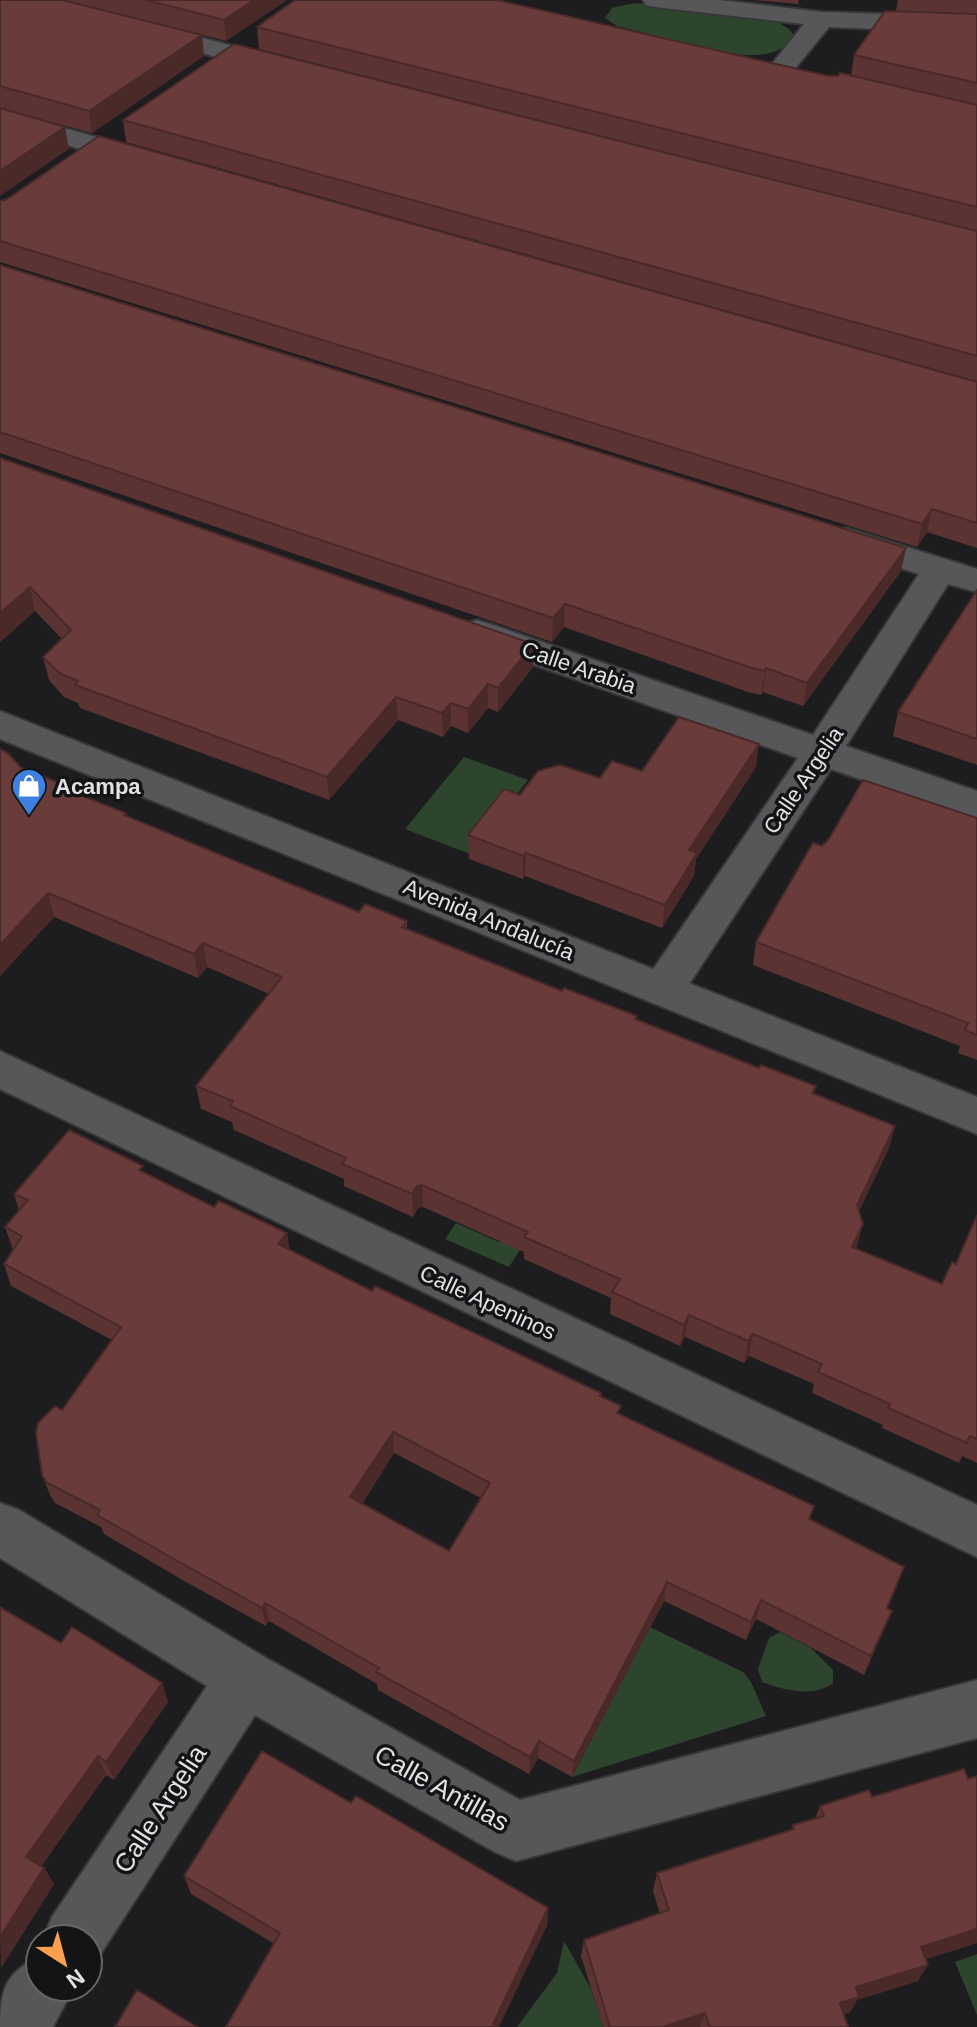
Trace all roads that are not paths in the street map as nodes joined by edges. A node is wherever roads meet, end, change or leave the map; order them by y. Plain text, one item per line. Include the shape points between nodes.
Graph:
1 (655, 0) edge
2 (822, 19) junction
3 (977, 25) edge
4 (127, 26) edge
5 (256, 35) edge
6 (231, 53) junction
7 (750, 63) edge
8 (206, 70) edge
9 (780, 70) junction
10 (308, 73) edge
11 (810, 77) edge
12 (0, 118) edge
13 (110, 137) junction
14 (73, 163) edge
15 (173, 167) edge
16 (823, 532) edge
17 (940, 569) junction
18 (977, 581) edge
19 (452, 623) edge
20 (0, 724) edge
21 (822, 752) junction
22 (977, 806) edge
23 (663, 989) junction
24 (0, 1069) edge
25 (977, 1116) edge
26 (0, 1528) edge
27 (977, 1532) edge
28 (246, 1678) junction
29 (977, 1709) edge
30 (85, 1923) edge
31 (32, 2003) edge
32 (16, 2027) edge

1 - 2 street
2 - 3 street
2 - 9 street
4 - 6 street
5 - 6 street
6 - 8 street
6 - 10 street
7 - 9 street
9 - 11 street
12 - 13 street
13 - 14 street
13 - 15 street
16 - 17 street
17 - 18 street
17 - 21 street, Calle Argelia
19 - 21 street, Calle Arabia
20 - 23 street, Avenida Andalucía
21 - 22 street, Calle Arabia
21 - 23 street, Calle Argelia
23 - 25 street, Avenida Andalucía
24 - 27 street, Calle Apeninos
26 - 28 street, Calle Antillas
28 - 29 street, Calle Antillas via 516,1831
28 - 30 street, Calle Argelia
31 - 32 street

